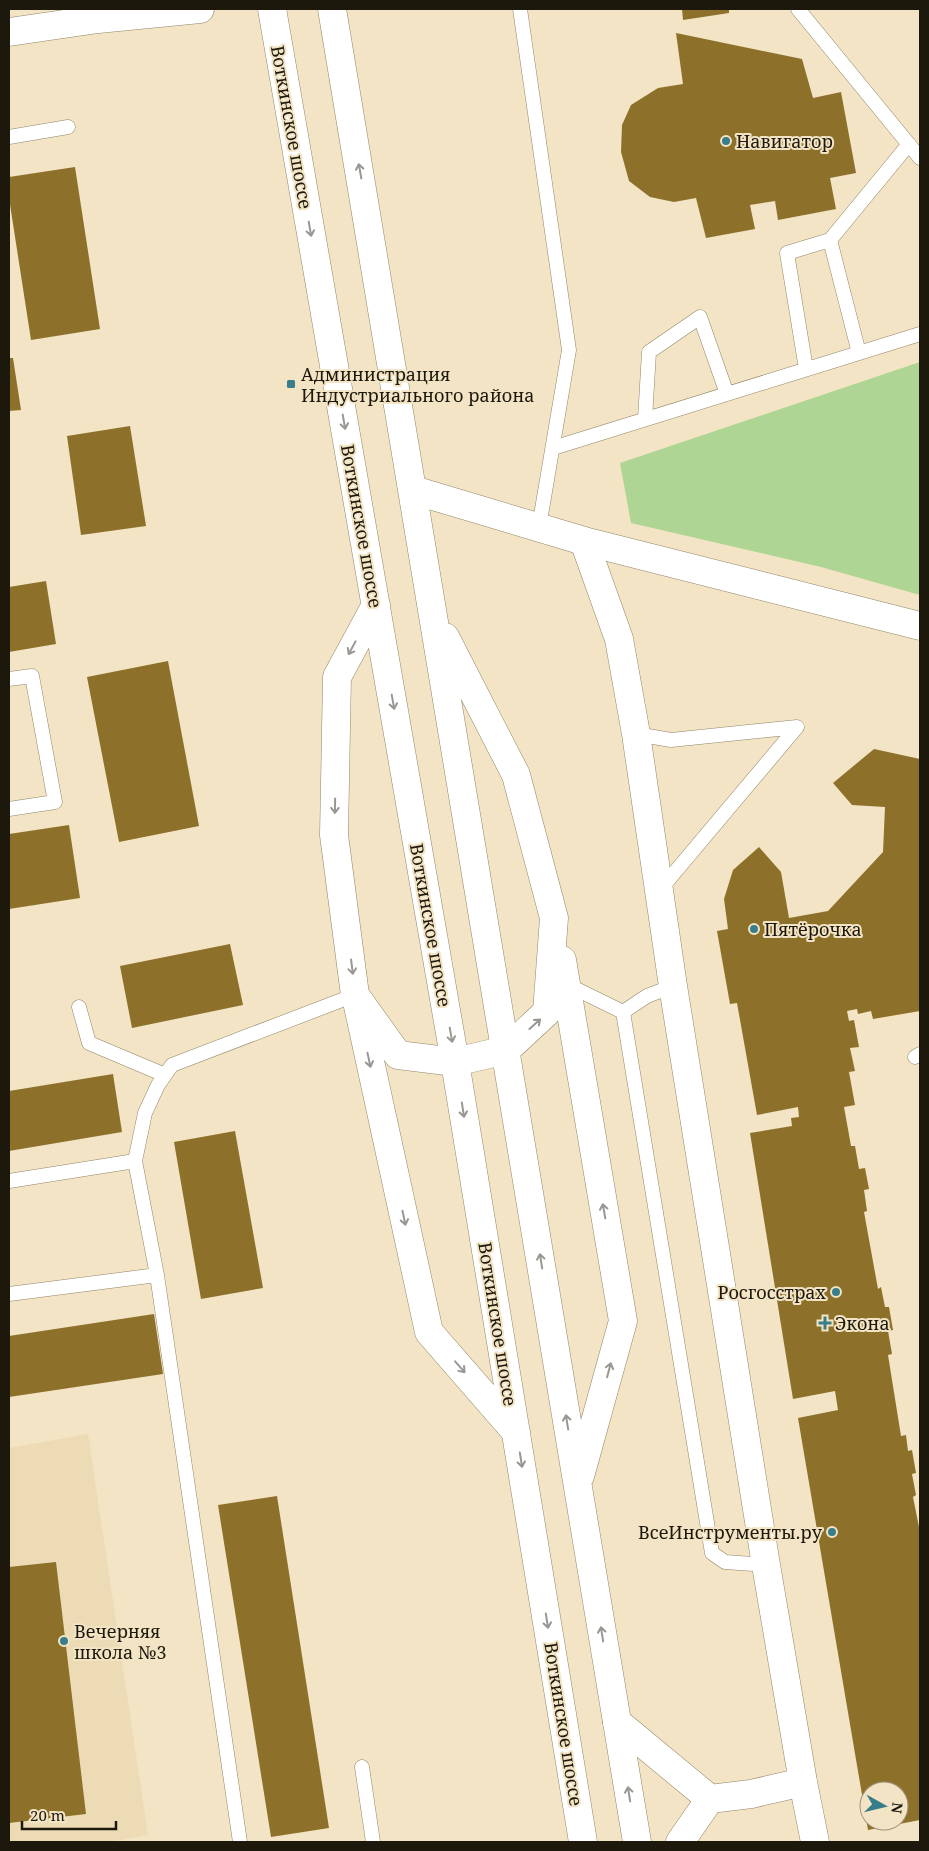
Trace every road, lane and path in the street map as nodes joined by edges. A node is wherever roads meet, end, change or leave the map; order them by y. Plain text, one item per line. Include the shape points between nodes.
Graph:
1 (200, 9) edge
2 (272, 9) edge
3 (332, 9) edge
4 (520, 9) edge
5 (795, 9) edge
6 (9, 32) edge
7 (68, 127) dead end
8 (9, 137) edge
9 (909, 144) junction
10 (920, 158) edge
11 (830, 240) junction
12 (920, 334) edge
13 (859, 353) junction
14 (806, 369) junction
15 (727, 394) junction
16 (645, 419) junction
17 (552, 448) junction
18 (413, 490) junction
19 (539, 527) junction
20 (584, 541) junction
21 (376, 605) junction
22 (433, 614) junction
23 (920, 626) edge
24 (9, 679) edge
25 (636, 734) junction
26 (9, 809) edge
27 (659, 891) junction
28 (554, 918) junction
29 (566, 984) junction
30 (673, 986) junction
31 (355, 995) junction
32 (79, 1007) dead end
33 (622, 1012) junction
34 (506, 1050) junction
35 (455, 1062) junction
36 (165, 1075) junction
37 (135, 1161) junction
38 (9, 1182) edge
39 (157, 1274) junction
40 (9, 1294) edge
41 (516, 1432) junction
42 (578, 1485) junction
43 (766, 1565) junction
44 (617, 1722) junction
45 (362, 1767) dead end
46 (803, 1782) junction
47 (710, 1799) junction
48 (240, 1842) edge
49 (373, 1842) edge
50 (583, 1842) edge
51 (637, 1842) edge
52 (680, 1842) edge
53 (815, 1842) edge

1 - 6 main road
2 -> 21 main road, Воткинское шоссе
18 -> 3 main road
4 - 17 lane via 569,350
5 - 9 lane
7 - 8 lane
9 - 10 lane
9 - 11 lane
11 - 13 lane
11 - 14 lane via 787,253
12 - 13 lane
13 - 14 lane
14 - 15 lane
15 - 16 lane
15 - 16 lane via 700,317 649,352
16 - 17 lane
17 - 19 lane
18 - 19 main road
18 - 22 main road
19 - 20 main road
20 - 23 main road
20 - 25 main road via 619,638
21 -> 31 main road via 336,677 334,835
21 -> 35 main road, Воткинское шоссе
22 - 28 main road via 516,775
22 - 34 main road
24 - 26 lane via 32,676 55,802
25 - 27 main road
25 - 27 lane via 671,740 797,727
27 - 30 main road
28 - 29 main road
34 -> 28 main road via 547,1012
29 - 33 lane
42 -> 29 main road via 623,1321
30 - 33 lane via 647,996
30 - 43 main road
31 - 35 main road via 398,1055
31 - 36 lane via 172,1065
31 -> 41 main road via 429,1332
32 - 36 lane via 89,1043
33 - 43 lane via 712,1553 725,1562
34 - 35 main road
42 -> 34 main road
35 -> 41 main road, Воткинское шоссе
36 - 37 lane via 145,1113
37 - 38 lane
37 - 39 lane
39 - 40 lane
39 - 48 lane
41 -> 50 main road, Воткинское шоссе
44 -> 42 main road
43 - 46 main road
44 - 47 main road
51 -> 44 main road
45 - 49 lane
46 - 47 main road
46 - 53 main road
47 - 52 main road

